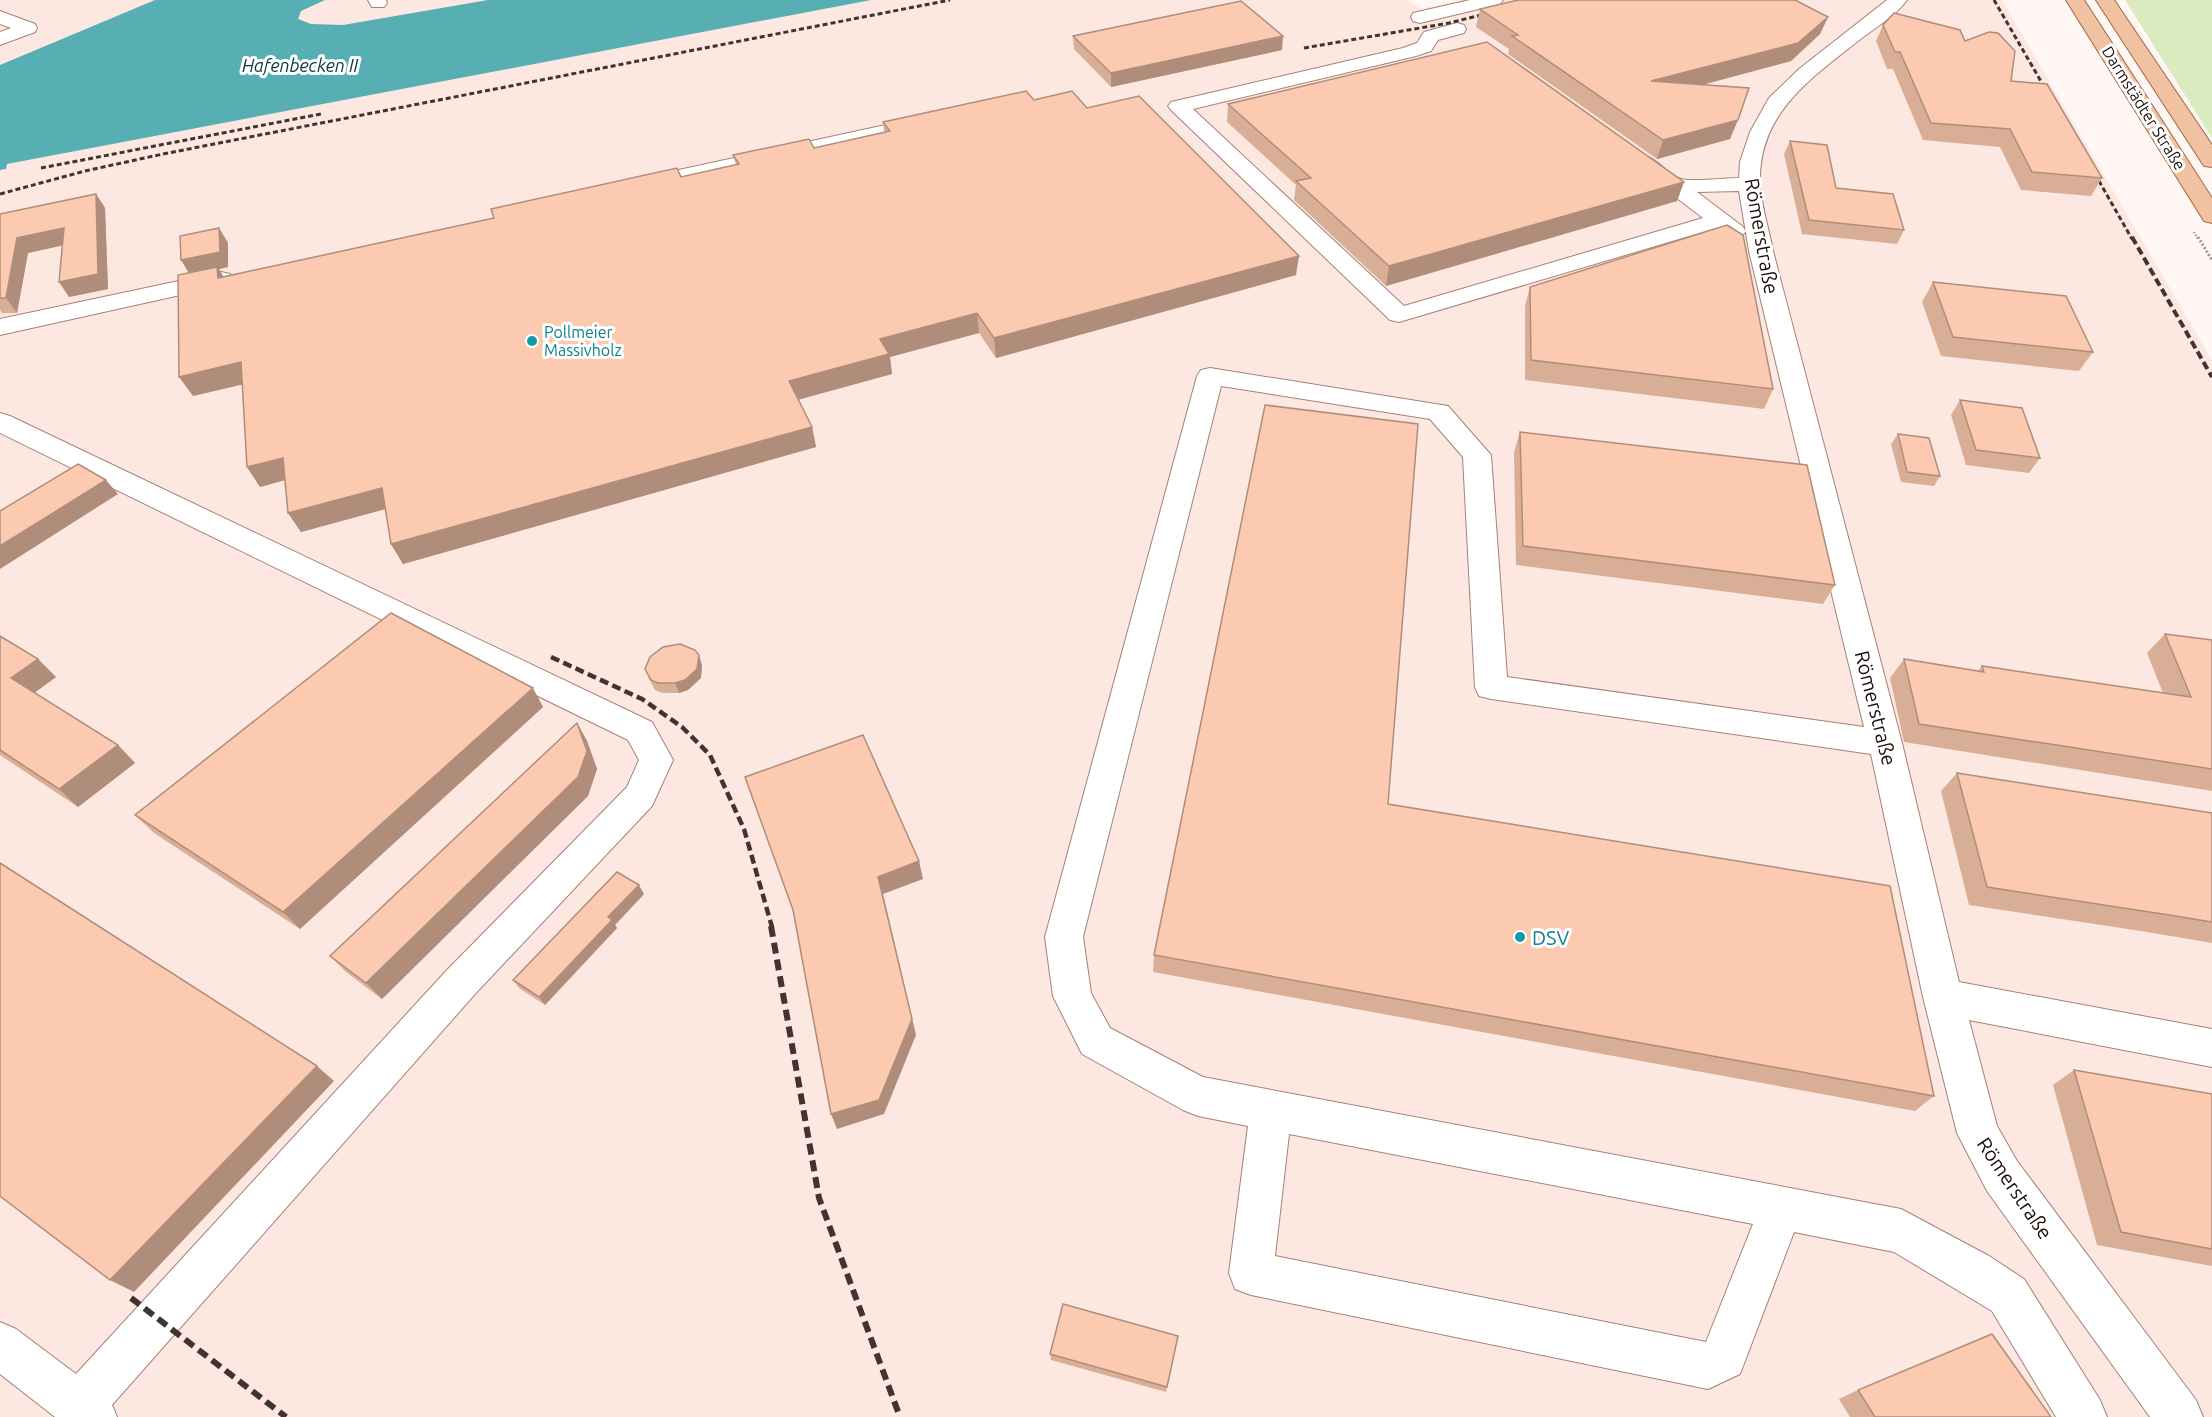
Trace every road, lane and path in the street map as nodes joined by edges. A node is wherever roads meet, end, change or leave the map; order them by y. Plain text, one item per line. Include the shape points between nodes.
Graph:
1 (1494, 0) edge
2 (1898, 0) edge
3 (2075, 0) edge
4 (2105, 0) edge
5 (0, 17) edge
6 (1458, 29) junction
7 (0, 39) edge
8 (1476, 43) edge
9 (943, 118) edge
10 (1629, 152) edge
11 (2212, 161) edge
12 (1749, 184) junction
13 (1676, 186) junction
14 (615, 191) edge
15 (2212, 216) edge
16 (1720, 220) junction
17 (1761, 252) junction
18 (240, 274) edge
19 (0, 327) edge
20 (0, 422) edge
21 (1886, 743) junction
22 (1943, 997) junction
23 (2212, 1048) edge
24 (1271, 1110) junction
25 (1780, 1208) junction
26 (0, 1345) edge
27 (86, 1411) edge
28 (2083, 1417) edge
29 (2179, 1417) edge

1 - 6 street via 1427,15
2 - 12 street, Römerstraße via 1806,73 1776,102 1760,132
3 - 15 main road, Darmstädter Straße
4 - 11 main road, Darmstädter Straße
5 - 7 street via 28,28
6 - 8 street
6 - 16 street via 1431,36 1424,47 1409,52 1178,106 1399,315
9 - 14 street
10 - 13 street
12 - 13 street
12 - 17 street, Römerstraße
13 - 16 street
16 - 17 street
17 - 21 street, Römerstraße
18 - 19 street
20 - 27 street via 640,731 656,760 640,796 461,982
21 - 22 street, Römerstraße
21 - 24 street via 1491,687 1477,455 1439,412 1210,376 1064,936 1072,996 1096,1041 1198,1096
22 - 23 street
22 - 29 street, Römerstraße via 1978,1133 2002,1176
24 - 25 street
24 - 25 street via 1251,1273 1708,1366 1724,1359
25 - 28 street via 1901,1231 2007,1295
26 - 27 street

